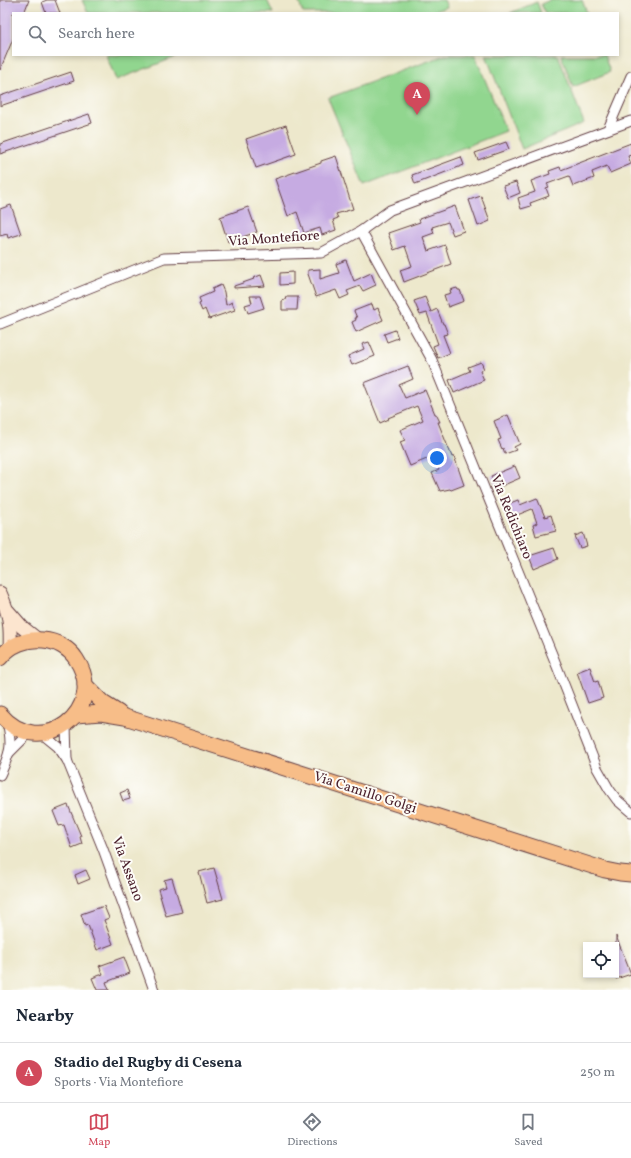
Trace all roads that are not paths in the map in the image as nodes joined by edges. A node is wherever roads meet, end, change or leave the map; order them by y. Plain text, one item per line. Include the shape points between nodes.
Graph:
1 (631, 76) edge
2 (631, 121) edge
3 (608, 129) junction
4 (361, 231) junction
5 (0, 324) edge
6 (0, 593) edge
7 (8, 610) junction
8 (36, 639) junction
9 (5, 653) edge
10 (85, 685) junction
11 (125, 716) junction
12 (3, 718) edge
13 (71, 720) junction
14 (36, 733) junction
15 (9, 753) junction
16 (67, 760) junction
17 (0, 775) edge
18 (631, 812) edge
19 (605, 870) junction
20 (631, 874) edge
21 (631, 884) edge
22 (154, 990) edge

1 - 3 street
2 - 3 street, Via Montefiore
3 - 4 street, Via Montefiore via 390,210
4 - 5 street, Via Montefiore via 321,253 164,258
4 - 18 street, Via Redichiaro via 432,360 597,768 617,800
6 - 7 main road
7 - 8 main road
7 - 9 main road via 11,632
8 - 9 main road via 23,641
8 - 10 main road via 57,643 70,652 80,664
10 - 11 main road, Via Camillo Golgi via 103,703
10 - 13 main road via 83,701
11 - 13 main road, Via Camillo Golgi via 101,713
11 - 19 main road, Via Camillo Golgi
12 - 14 main road via 17,729
12 - 15 street via 10,737
13 - 14 main road, Via Camillo Golgi via 54,731
13 - 16 street, Via Assano
14 - 15 street
14 - 16 street, Via Assano via 58,747
15 - 17 street
16 - 22 street, Via Assano via 104,849
19 - 20 main road, Via Camillo Golgi
19 - 21 main road, Via Camillo Golgi

